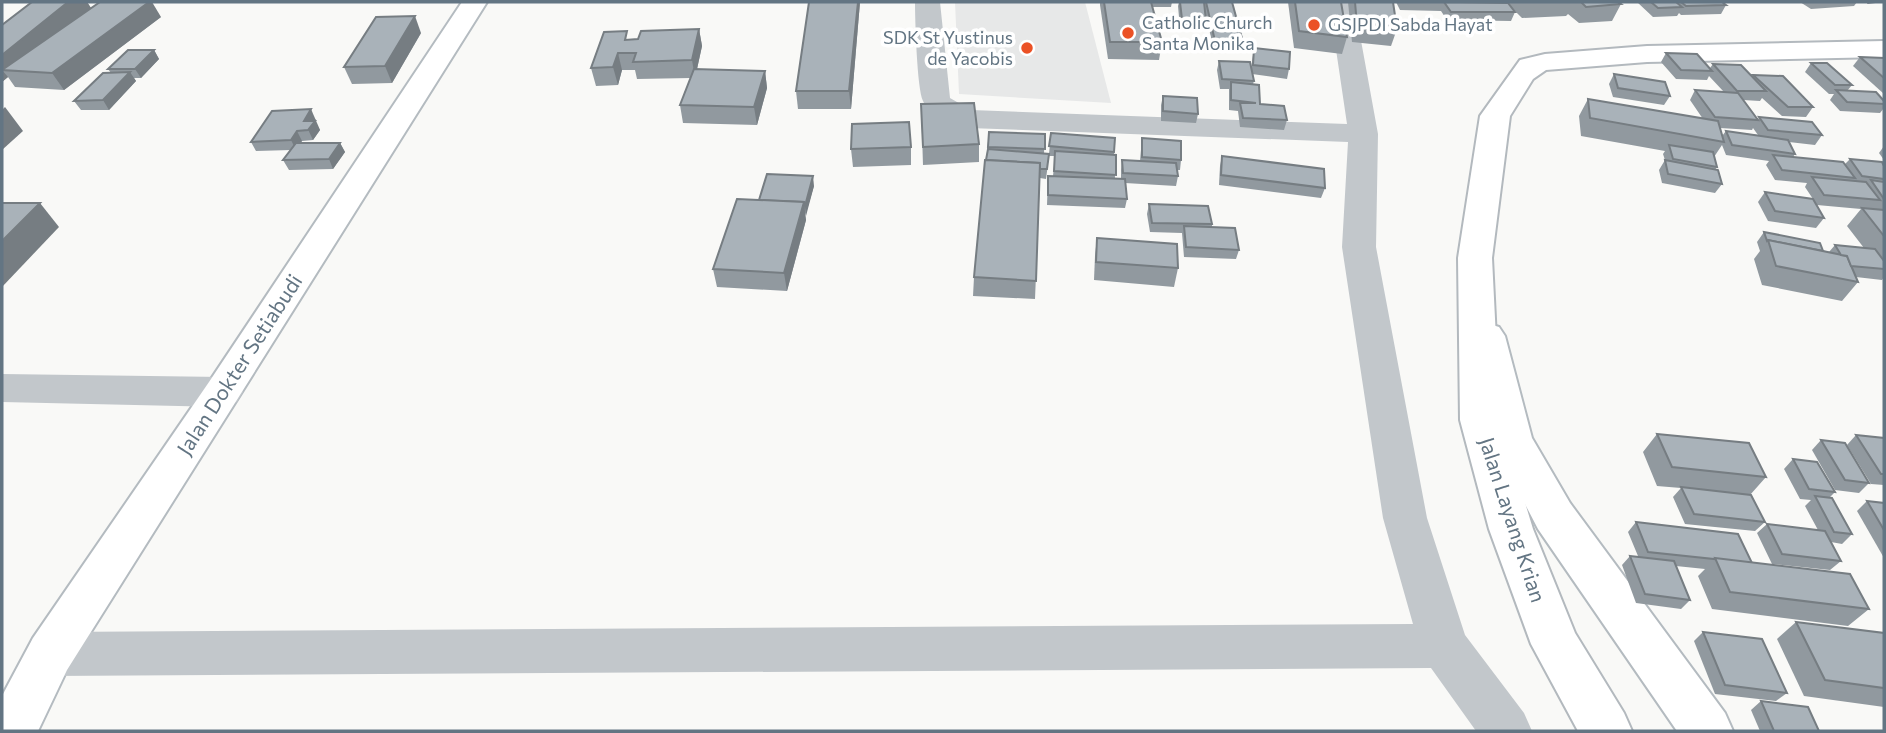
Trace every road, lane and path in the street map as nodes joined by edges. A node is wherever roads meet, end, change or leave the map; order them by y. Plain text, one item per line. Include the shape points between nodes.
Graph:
1 (474, 2) edge
2 (927, 2) edge
3 (1342, 2) edge
4 (1884, 49) edge
5 (1363, 134) junction
6 (1475, 293) junction
7 (2, 388) edge
8 (223, 392) junction
9 (1444, 646) junction
10 (50, 654) junction
11 (11, 731) edge
12 (1506, 731) edge
13 (1606, 731) edge
14 (1707, 731) edge

1 - 8 main road, Jalan Dokter Setiabudi
2 - 5 street via 936,99 956,115
3 - 5 street
4 - 6 main road via 1647,54 1530,66 1495,116 1475,258
5 - 9 street via 1359,247 1405,518
6 - 13 main road, Jalan Layang Krian via 1480,420 1511,528 1555,643
6 - 14 main road via 1512,439 1554,516
7 - 8 street
8 - 10 main road, Jalan Dokter Setiabudi
9 - 10 street
9 - 12 street
10 - 11 main road, Jalan Dokter Setiabudi

